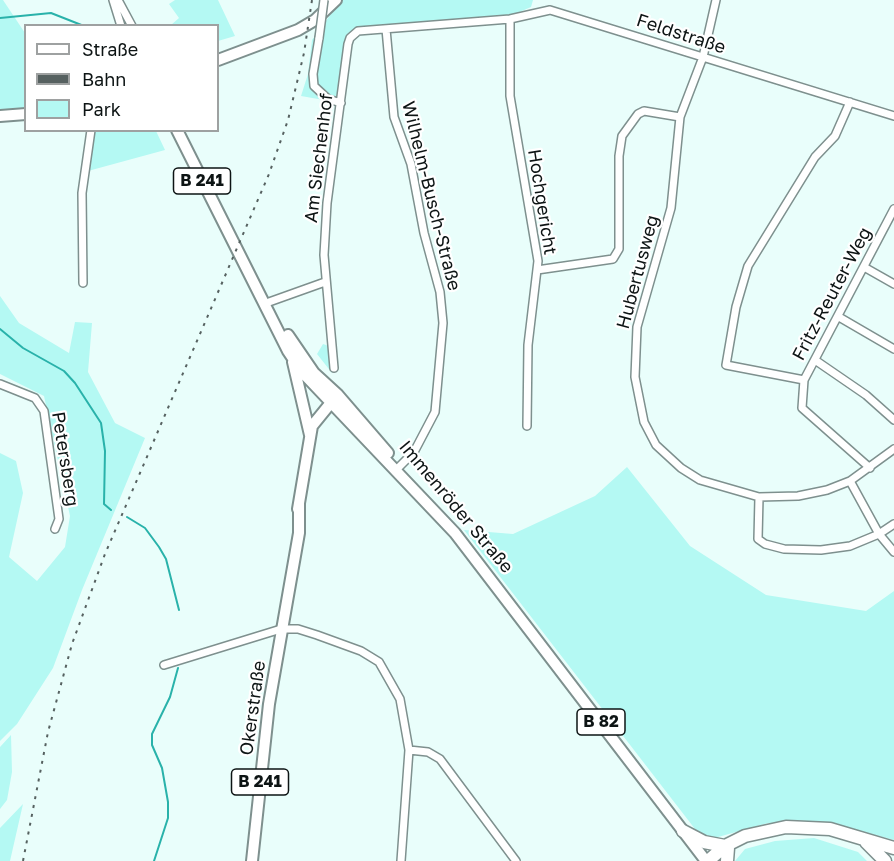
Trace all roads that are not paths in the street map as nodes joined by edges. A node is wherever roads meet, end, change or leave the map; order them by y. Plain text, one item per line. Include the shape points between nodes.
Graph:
1 (116, 0) edge
2 (324, 0) edge
3 (336, 0) edge
4 (551, 0) edge
5 (716, 0) edge
6 (550, 10) junction
7 (510, 19) junction
8 (121, 24) edge
9 (131, 24) edge
10 (386, 29) junction
11 (350, 38) joint
12 (703, 57) junction
13 (219, 60) edge
14 (850, 102) junction
15 (341, 103) junction
16 (24, 114) edge
17 (0, 116) edge
18 (894, 116) edge
19 (680, 117) junction
20 (92, 132) edge
21 (180, 132) edge
22 (894, 209) edge
23 (891, 221) edge
24 (864, 267) junction
25 (537, 270) junction
26 (254, 278) junction
27 (325, 282) junction
28 (83, 283) dead end
29 (894, 284) edge
30 (269, 302) junction
31 (839, 317) junction
32 (894, 349) edge
33 (292, 356) junction
34 (814, 360) junction
35 (334, 368) dead end
36 (804, 380) junction
37 (0, 384) edge
38 (336, 401) junction
39 (894, 420) edge
40 (527, 426) dead end
41 (310, 436) junction
42 (894, 449) edge
43 (399, 467) junction
44 (870, 468) junction
45 (850, 481) junction
46 (759, 497) junction
47 (894, 524) edge
48 (56, 529) dead end
49 (879, 534) junction
50 (894, 552) edge
51 (281, 629) junction
52 (539, 640) junction
53 (164, 666) dead end
54 (410, 750) junction
55 (683, 831) junction
56 (863, 840) junction
57 (894, 848) edge
58 (728, 849) edge
59 (252, 861) edge
60 (401, 861) edge
61 (516, 861) edge
62 (708, 861) edge
63 (885, 861) edge

1 - 8 street
1 - 9 street
2 - 15 street, bridge via 314,86 328,99
3 - 13 main road via 298,30
4 - 6 street
5 - 12 street, Hubertusweg
6 - 7 street, Feldstraße
6 - 12 street, Feldstraße
7 - 10 street, Feldstraße
7 - 25 street, Hochgericht via 510,96
10 - 11 street, Feldstraße via 358,31
10 - 43 street, Wilhelm-Busch-Straße via 394,117 411,164 423,232 440,292 443,323 435,412 414,452
11 - 15 street, Am Siechenhof
12 - 14 street, Feldstraße
12 - 19 street, Hubertusweg
14 - 18 street, Feldstraße
14 - 36 street, Fritz-Reuter-Weg via 835,136 815,157 748,266 729,340 726,365
15 - 27 street, Am Siechenhof via 327,203
16 - 17 main road
19 - 25 street via 644,111 622,136 619,249 613,259
19 - 46 street, Hubertusweg via 671,208 637,327 638,399 652,440 681,468 700,480
20 - 28 street via 82,193
21 - 26 main road, B 241
22 - 23 street, Fritz-Reuter-Weg
23 - 24 street, Fritz-Reuter-Weg
24 - 29 street
24 - 31 street, Fritz-Reuter-Weg
25 - 40 street, Hochgericht via 528,345
26 - 30 main road, B 82
26 - 33 main road, B 82
27 - 30 street
27 - 35 street, Am Siechenhof
30 - 38 main road, B 82 via 295,347 328,385
31 - 32 street
31 - 34 street, Fritz-Reuter-Weg
33 - 38 main road, B 82 via 302,372
33 - 41 main road, B 82
34 - 36 street, Fritz-Reuter-Weg
34 - 39 street via 866,395
36 - 44 street via 802,408
37 - 48 street, Petersberg via 35,398 44,411 59,512
38 - 41 main road, Okerstraße / B 82
38 - 43 main road, Immenröder Straße / B 82
38 - 52 main road, Immenröder Straße / B 82 via 442,518
41 - 51 main road, Okerstraße / B 82
42 - 44 street, Hubertusweg
43 - 52 main road, Immenröder Straße / B 82 via 458,531
44 - 45 street, Hubertusweg
45 - 46 street, Hubertusweg via 798,496
45 - 49 street
46 - 49 street via 758,539 765,544 783,549 821,550 849,546
47 - 49 street
49 - 50 street
51 - 53 street
51 - 54 street via 317,635 362,651 379,662 400,699
51 - 59 main road, Okerstraße / B 241
52 - 55 main road, Immenröder Straße / B 82
54 - 60 street
54 - 61 street via 428,752 440,759
55 - 58 highway
55 - 62 main road, Immenröder Straße / B 82
56 - 57 highway
56 - 58 highway via 830,829 801,827 757,832
56 - 63 highway
58 - 62 highway

